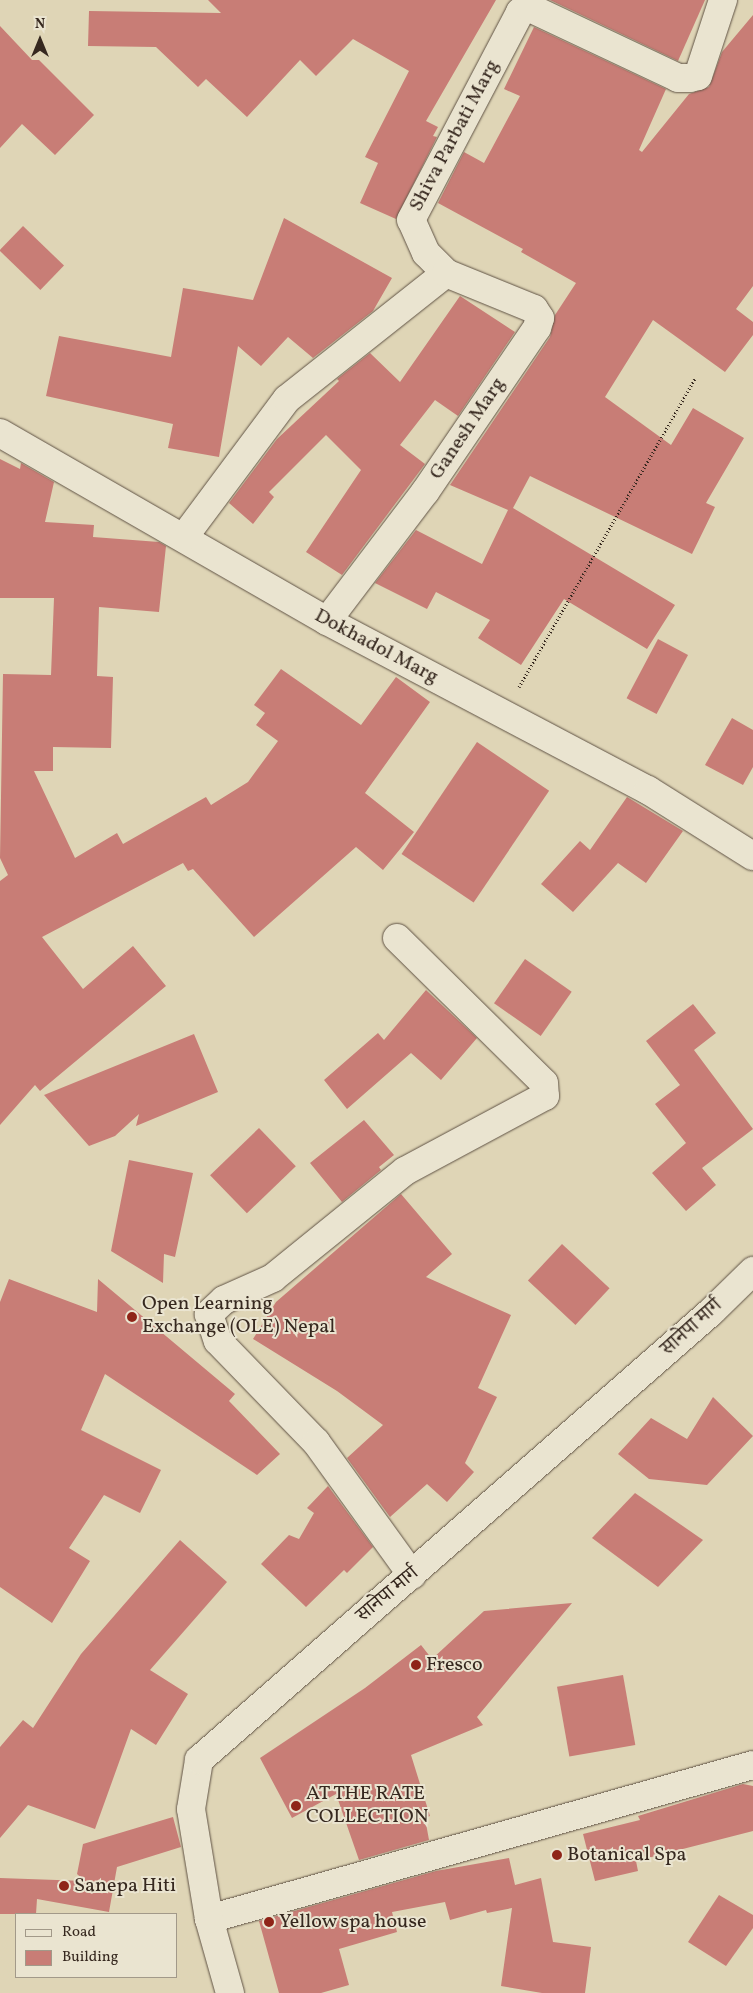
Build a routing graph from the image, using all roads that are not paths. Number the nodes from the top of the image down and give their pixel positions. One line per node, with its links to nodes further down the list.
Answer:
1 (723, 0): 2 (street, Shiva Parbati Marg)
2 (446, 273): 4 (street); 5 (street, Ganesh Marg)
3 (0, 433): 4 (street, Dokhadol Marg)
4 (184, 537): 5 (street, Dokhadol Marg)
5 (327, 621): 6 (street, Dokhadol Marg)
6 (753, 856)
7 (397, 938): 9 (street)
8 (753, 1271): 9 (street, सानेपा मार्ग)
9 (412, 1574): 11 (street, सानेपा मार्ग)
10 (753, 1765): 11 (street)
11 (209, 1919): 12 (street, सानेपा मार्ग)
12 (230, 1993)

